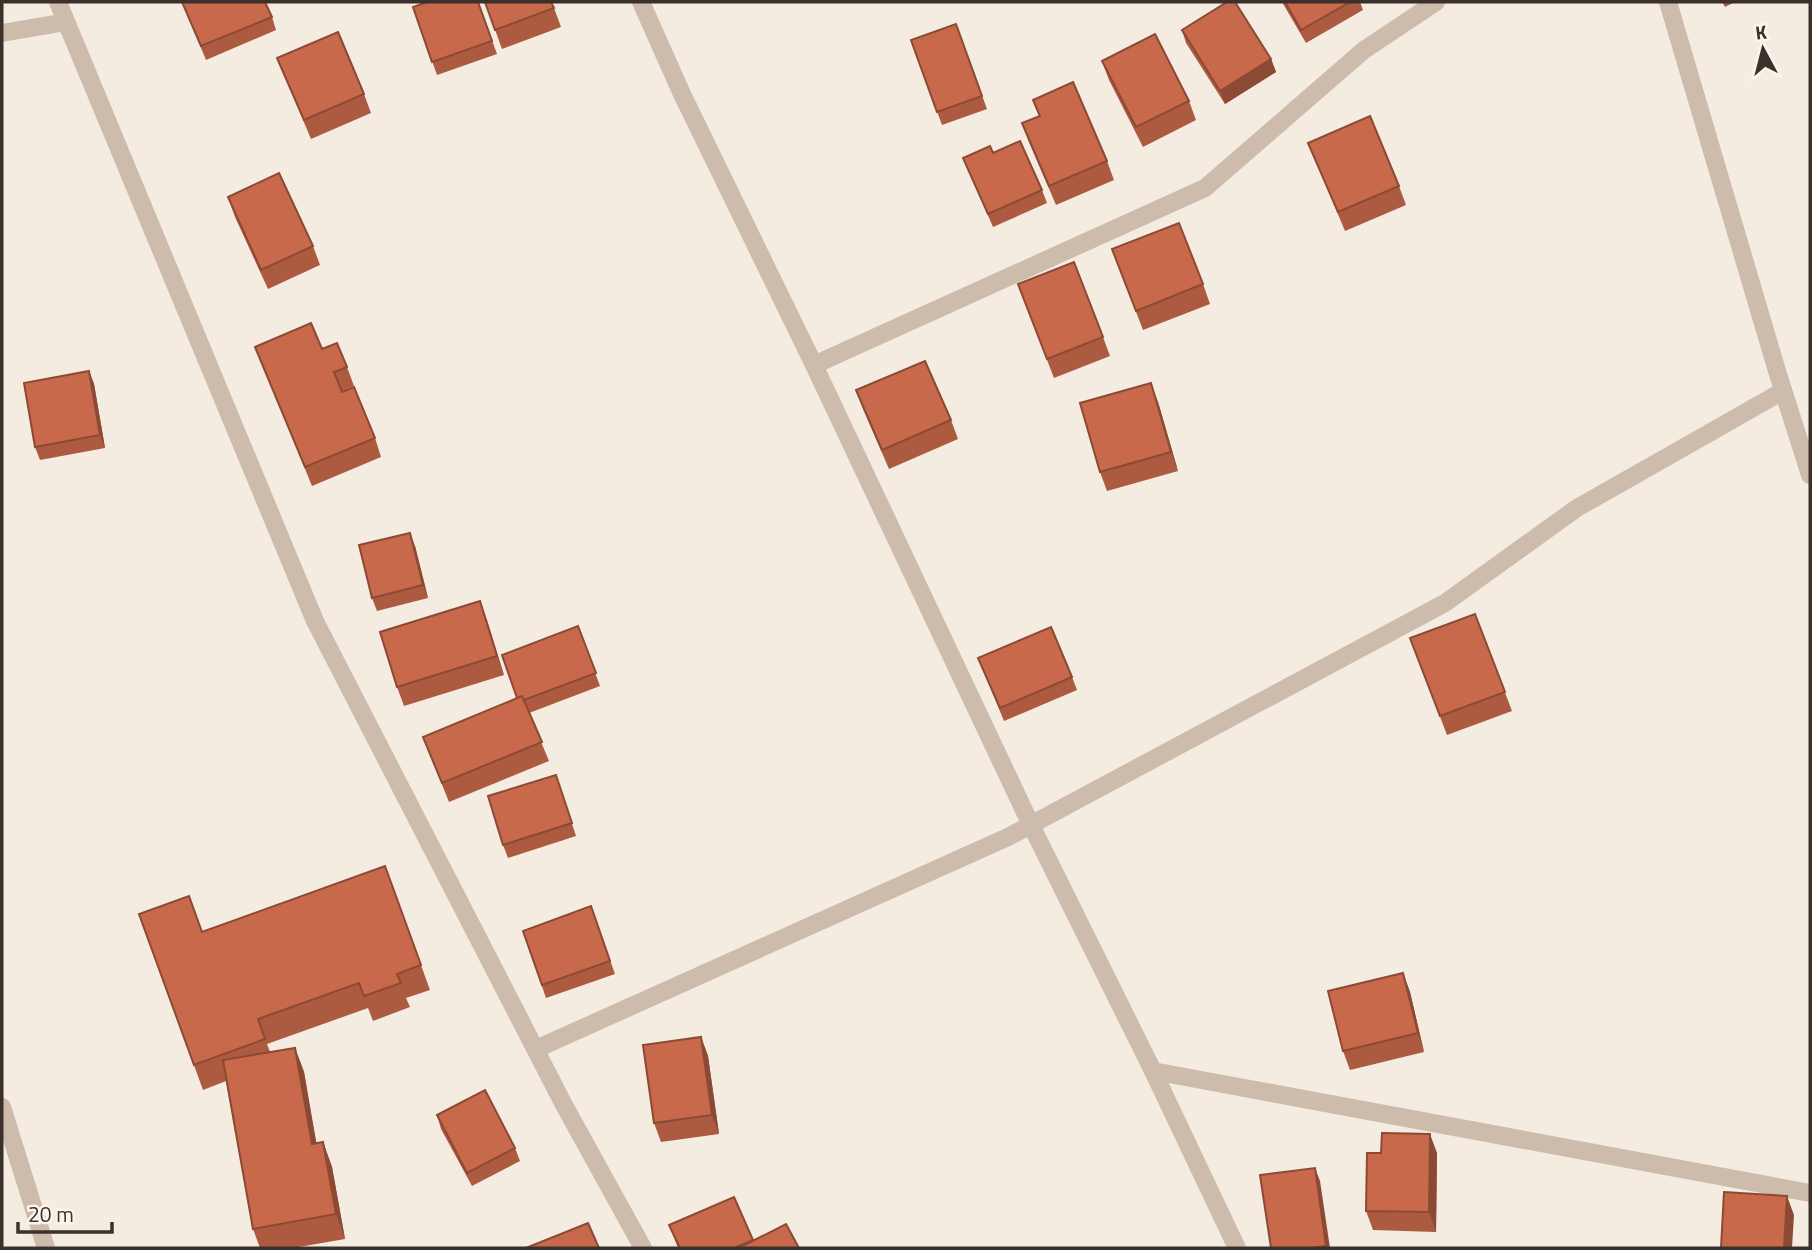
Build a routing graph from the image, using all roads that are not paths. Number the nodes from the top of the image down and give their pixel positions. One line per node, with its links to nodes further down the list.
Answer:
1 (58, 2): 5 (street)
2 (641, 2): 7 (street)
3 (1436, 2): 7 (street)
4 (1668, 2): 8 (street)
5 (66, 22): 6 (street); 11 (street)
6 (2, 33)
7 (814, 365): 10 (street)
8 (1783, 391): 9 (street); 10 (street)
9 (1810, 475)
10 (1031, 825): 11 (street); 12 (street)
11 (536, 1049): 16 (street)
12 (1153, 1070): 14 (street); 17 (street)
13 (2, 1107): 15 (street)
14 (1810, 1193)
15 (47, 1248)
16 (643, 1248)
17 (1237, 1248)

